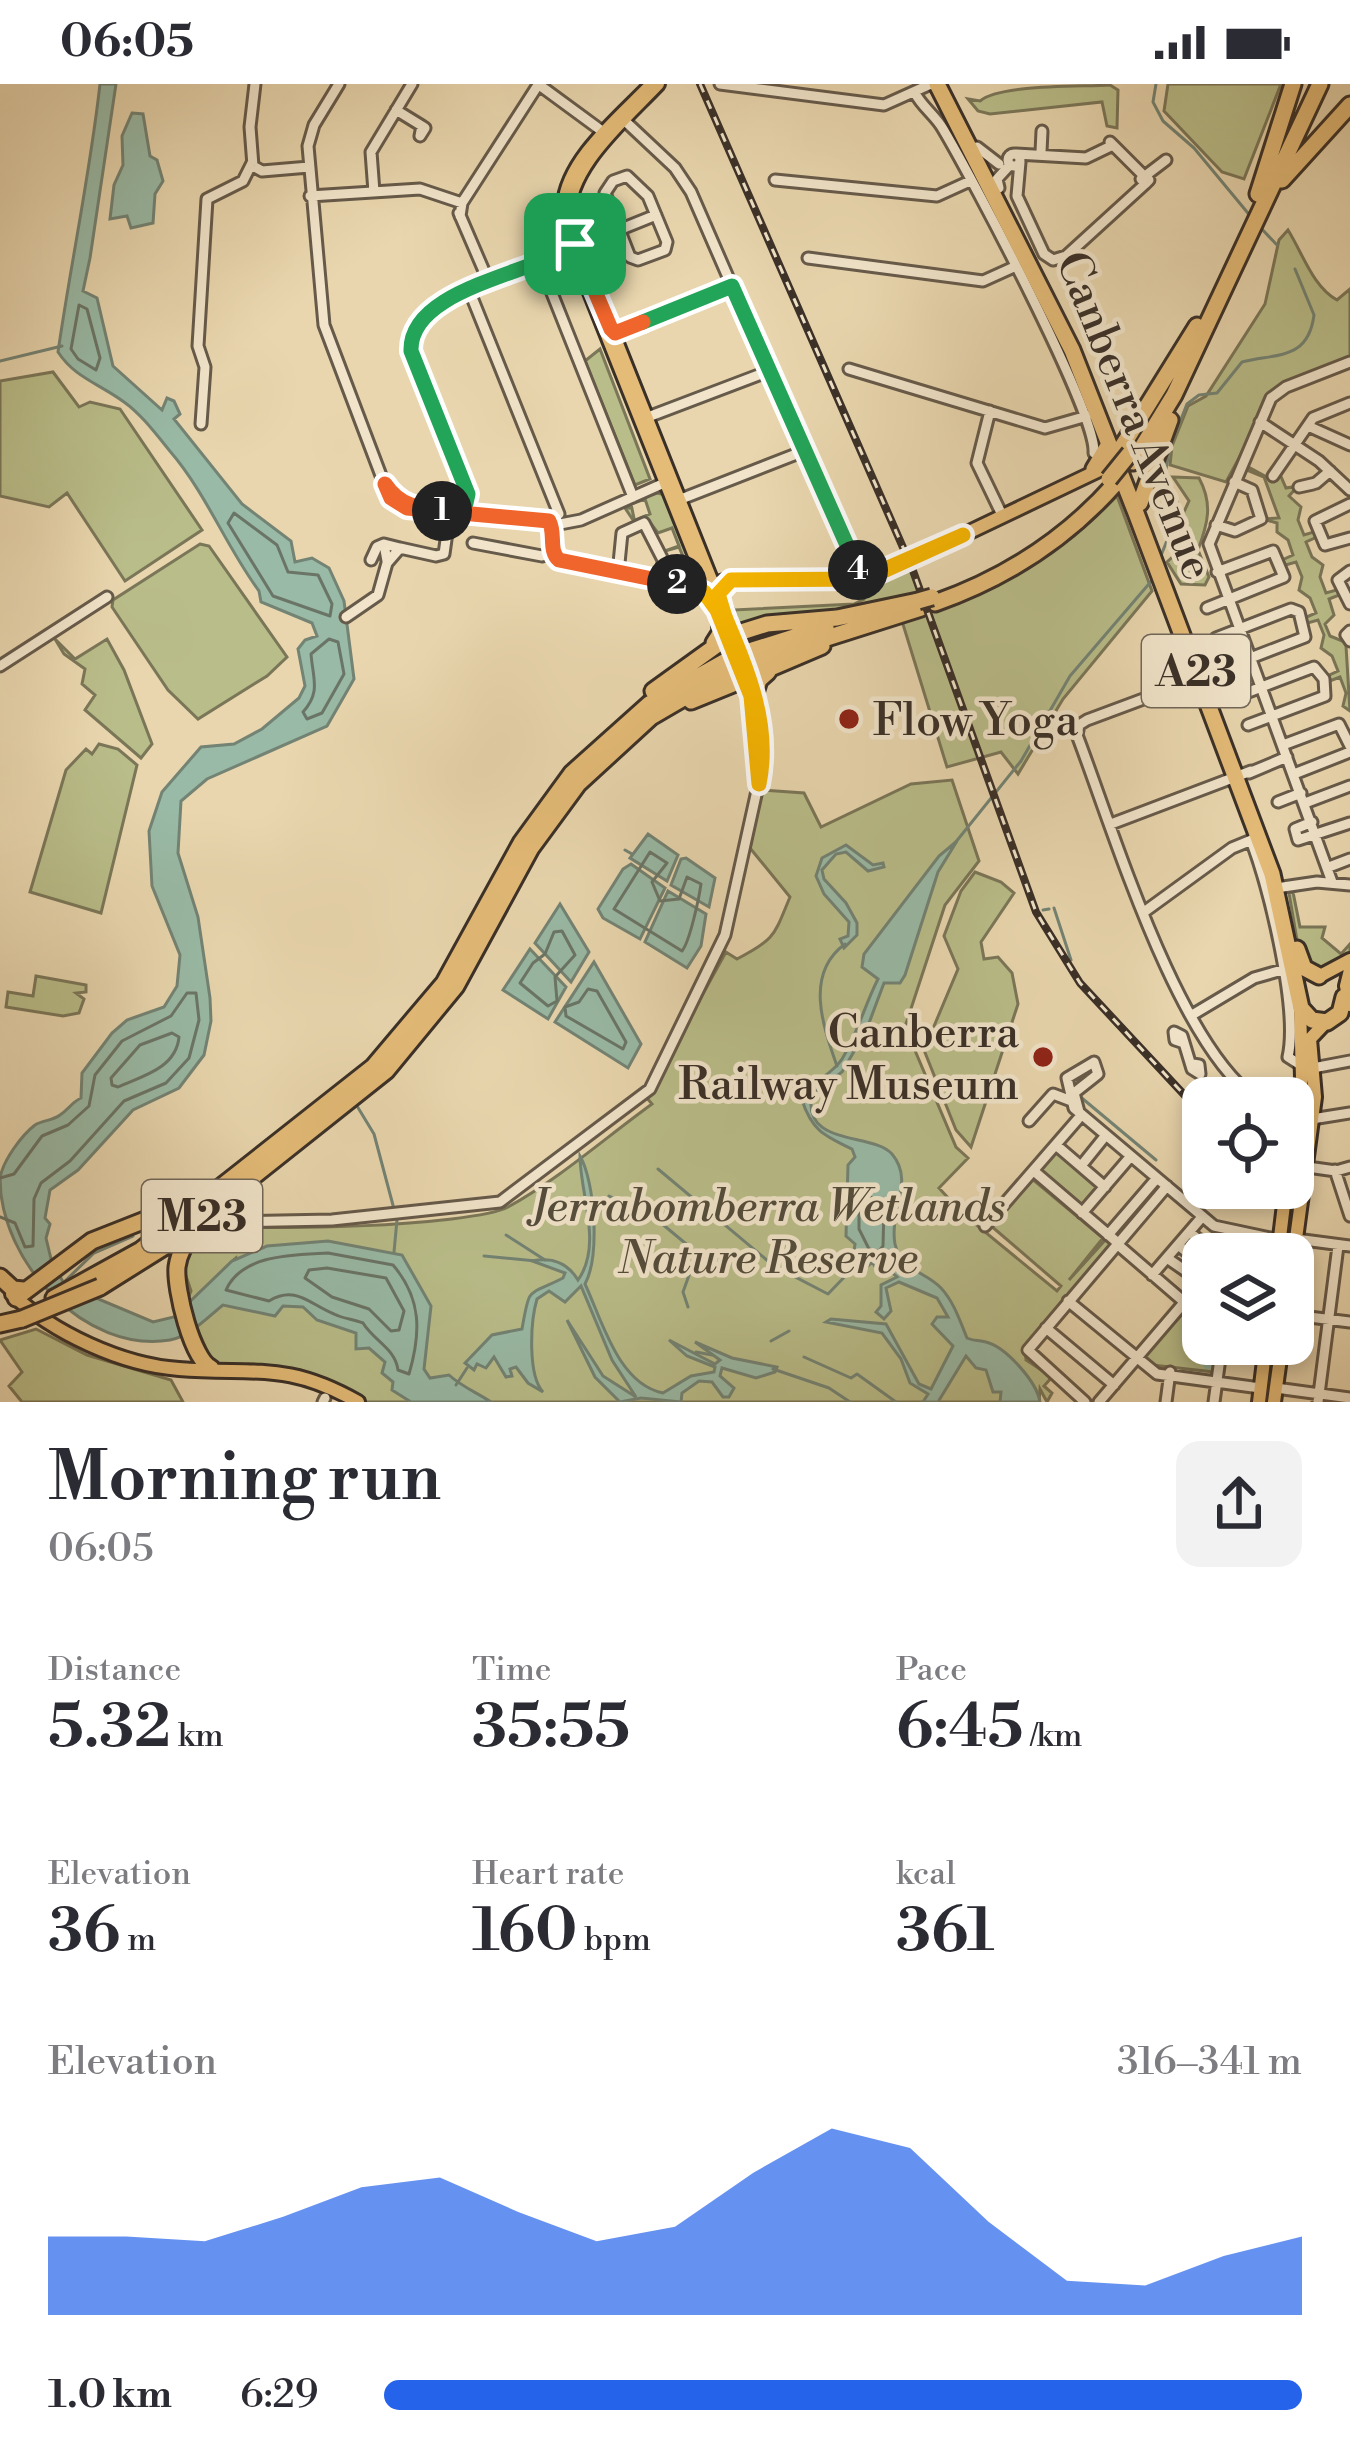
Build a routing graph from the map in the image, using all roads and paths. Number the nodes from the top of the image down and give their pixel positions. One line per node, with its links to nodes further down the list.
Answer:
1 (255, 84): 21 (street)
2 (339, 84): 23 (street)
3 (412, 84): 14 (street)
4 (538, 84): 18 (street); 30 (street)
5 (655, 84): 12 (main road); 15 (main road)
6 (720, 84): 11 (street)
7 (1293, 84): 28 (highway)
8 (1311, 84): 28 (highway)
9 (1320, 84): 33 (highway)
10 (938, 85): 11 (street); 22 (highway, Canberra Avenue); 22 (highway, Canberra Avenue)
11 (915, 93): 22 (street, Canberra Avenue)
12 (638, 99): 15 (main road); 18 (main road)
13 (1350, 106): 33 (highway)
14 (395, 110): 16 (street); 26 (street)
15 (625, 121): 18 (main road); 40 (street)
16 (422, 126)
17 (1042, 131): 19 (street)
18 (610, 134): 35 (main road)
19 (1041, 152): 22 (street); 24 (street)
20 (1166, 160): 24 (street)
21 (252, 163): 23 (street); 53 (street)
22 (1006, 165): 25 (street); 37 (street, Canberra Avenue); 37 (street); 37 (highway, Canberra Avenue)
23 (309, 167): 29 (street)
24 (1143, 178): 37 (street)
25 (775, 180)
26 (374, 192): 27 (street); 29 (street)
27 (439, 192): 30 (street); 32 (street)
28 (1258, 194): 33 (highway)
29 (316, 196): 68 (street)
30 (462, 203): 32 (street)
31 (656, 215): 34 (street); 34 (street); 34 (street)
32 (460, 216): 39 (street)
33 (1253, 221): 44 (highway); 59 (highway, M23)
34 (620, 230): 35 (street)
35 (572, 250): 38 (street); 42 (main road)
36 (808, 258): 37 (street)
37 (1027, 258): 43 (highway, Canberra Avenue); 49 (street, Canberra Avenue)
38 (539, 262): 39 (street); 65 (street)
39 (489, 279): 41 (street)
40 (732, 286): 42 (street); 47 (street)
41 (471, 289): 67 (street); 70 (street)
42 (611, 334): 51 (main road)
43 (1070, 342): 49 (highway, Canberra Avenue); 59 (highway, Canberra Avenue)
44 (1196, 350): 59 (highway, M23); 59 (highway)
45 (1350, 362): 52 (street)
46 (849, 369): 50 (street)
47 (770, 371): 51 (street); 57 (street)
48 (1350, 403): 54 (street)
49 (1093, 410): 50 (street); 59 (highway, Canberra Avenue); 59 (street, Canberra Avenue)
50 (990, 411): 69 (street)
51 (647, 420): 64 (main road)
52 (1260, 422): 55 (street); 61 (street)
53 (201, 424)
54 (1308, 425): 55 (street); 56 (street)
55 (1295, 443): 58 (street); 60 (street)
56 (1350, 445)
57 (804, 451): 64 (street); 82 (street)
58 (1330, 471): 62 (street); 63 (street)
59 (1122, 473): 69 (main road); 85 (highway, Canberra Avenue / A23); 89 (highway, M23)
60 (1273, 476)
61 (1234, 482): 71 (street); 71 (street)
62 (1313, 484)
63 (1349, 486)
64 (671, 493): 65 (street); 86 (main road)
65 (634, 497): 70 (street)
66 (1350, 504): 72 (street)
67 (473, 508): 68 (street); 70 (street)
68 (450, 511): 75 (street)
69 (999, 513): 82 (main road, bridge)
70 (555, 519): 76 (street)
71 (1216, 524): 80 (street)
72 (1350, 538)
73 (473, 543): 76 (street)
74 (384, 544): 75 (street); 77 (street); 78 (street)
75 (400, 548): 78 (street)
76 (553, 553): 81 (street)
77 (371, 555)
78 (387, 563): 92 (street)
79 (1350, 571): 90 (street)
80 (1217, 572): 88 (street); 88 (street)
81 (618, 573): 83 (street); 84 (street)
82 (856, 573): 86 (main road)
83 (663, 575): 84 (street); 86 (street)
84 (643, 576): 86 (street)
85 (1161, 576): 102 (highway, Canberra Avenue / A23); 114 (highway, Canberra Avenue / A23)
86 (713, 589): 96 (highway); 99 (highway)
87 (107, 597): 101 (street)
88 (1227, 601): 91 (street); 94 (street)
89 (927, 602): 93 (highway, M23); 96 (highway); 104 (highway, M23)
90 (1350, 604)
91 (1207, 608)
92 (346, 617)
93 (880, 622): 104 (highway, M23); 104 (highway)
94 (1238, 630): 97 (street); 100 (street); 100 (street)
95 (1350, 631): 98 (street)
96 (735, 634): 99 (highway); 104 (main road)
97 (1216, 638)
98 (1350, 641)
99 (711, 645): 111 (highway)
100 (1249, 658): 103 (street); 106 (street)
101 (0, 666)
102 (1194, 667): 105 (street); 107 (highway, Canberra Avenue / A23)
103 (1227, 667)
104 (743, 675): 111 (highway, M23); 168 (street)
105 (1181, 685): 107 (street); 121 (street)
106 (1261, 687): 108 (street); 109 (street); 109 (street)
107 (1204, 692): 114 (highway, Canberra Avenue / A23)
108 (1238, 696)
109 (1272, 716): 110 (street); 113 (street)
110 (1248, 725)
111 (618, 736): 154 (highway, M23)
112 (1350, 749): 113 (street); 115 (street)
113 (1285, 751): 114 (street); 115 (street)
114 (1237, 775): 121 (street); 123 (highway, Canberra Avenue / A23); 123 (highway, Canberra Avenue / A23)
115 (1294, 775): 117 (street)
116 (1350, 786): 117 (street)
117 (1303, 798): 118 (street); 119 (street)
118 (1278, 802)
119 (1312, 822): 122 (street); 122 (street)
120 (1350, 823): 122 (street)
121 (1111, 824): 129 (street)
122 (1317, 835): 125 (street)
123 (1258, 837): 128 (highway, Canberra Avenue / A23); 129 (street); 132 (street, Canberra Avenue)
124 (1350, 859): 125 (street)
125 (1329, 867): 126 (street)
126 (1332, 882): 127 (street); 128 (street)
127 (1350, 885)
128 (1280, 893): 130 (highway, Canberra Avenue / A23); 133 (highway, Canberra Avenue / A23)
129 (1144, 912): 136 (street)
130 (1285, 938): 135 (highway, Canberra Avenue / A23); 139 (main road)
131 (1350, 966): 133 (main road); 134 (main road)
132 (1282, 970): 136 (street); 142 (street, Canberra Avenue)
133 (1320, 976): 134 (highway, Canberra Avenue / A23); 135 (highway)
134 (1347, 1002): 137 (highway)
135 (1300, 1005): 137 (highway); 139 (main road)
136 (1192, 1015): 140 (street)
137 (1328, 1022): 138 (highway); 142 (main road)
138 (1350, 1023)
139 (1302, 1037): 142 (main road)
140 (1208, 1041): 143 (street); 144 (street)
141 (1350, 1061): 142 (street)
142 (1308, 1063): 145 (main road); 150 (main road)
143 (1193, 1064)
144 (1231, 1077)
145 (1304, 1077)
146 (1074, 1084): 147 (street)
147 (1075, 1109): 151 (street); 153 (street); 155 (street)
148 (1350, 1114): 150 (street)
149 (1314, 1118): 150 (main road)
150 (1317, 1118): 152 (main road)
151 (1030, 1121)
152 (1314, 1126)
153 (1106, 1135): 156 (street); 157 (street)
154 (298, 1137): 185 (highway); 185 (highway, M23, bridge); 194 (highway)
155 (1056, 1145): 157 (street); 161 (street)
156 (1131, 1156): 162 (street); 164 (street)
157 (1081, 1166): 164 (street)
158 (1350, 1167): 160 (street)
159 (1314, 1168): 160 (street)
160 (1335, 1170): 166 (street)
161 (1035, 1172): 165 (street); 169 (street)
162 (1157, 1178): 163 (street); 173 (street)
163 (1167, 1186): 167 (street); 174 (street)
164 (1105, 1187): 165 (street)
165 (1082, 1213): 173 (street)
166 (1350, 1216)
167 (1202, 1217): 170 (street); 171 (street)
168 (233, 1222)
169 (985, 1226)
170 (1190, 1232): 176 (street)
171 (1237, 1232): 172 (street)
172 (1243, 1233)
173 (1108, 1234): 174 (street)
174 (1119, 1243): 181 (street); 184 (street)
175 (1314, 1243): 177 (street)
176 (1178, 1245): 178 (street); 179 (street)
177 (1344, 1246): 188 (street)
178 (1182, 1248)
179 (1167, 1258): 180 (street); 181 (street)
180 (1182, 1271)
181 (1154, 1273): 183 (street)
182 (0, 1278): 185 (highway)
183 (1182, 1297)
184 (1070, 1300): 190 (street); 191 (street)
185 (14, 1304): 194 (main road)
186 (1182, 1305): 191 (street)
187 (1314, 1318): 188 (street)
188 (1329, 1320): 189 (street); 201 (street)
189 (1350, 1322)
190 (1046, 1328): 197 (street); 203 (street)
191 (1139, 1359): 195 (street); 197 (street)
192 (1219, 1365): 196 (street)
193 (1280, 1365): 198 (main road)
194 (196, 1368): 199 (main road); 202 (main road)
195 (1172, 1374): 196 (street); 205 (street)
196 (1217, 1380): 198 (street); 206 (street)
197 (1114, 1385): 204 (street)
198 (1262, 1391): 201 (street)
199 (323, 1396): 202 (main road)
200 (1350, 1397): 201 (street)
201 (1318, 1398)
202 (350, 1400)
203 (1084, 1402)
204 (1100, 1402)
205 (1169, 1402)
206 (1214, 1402)

